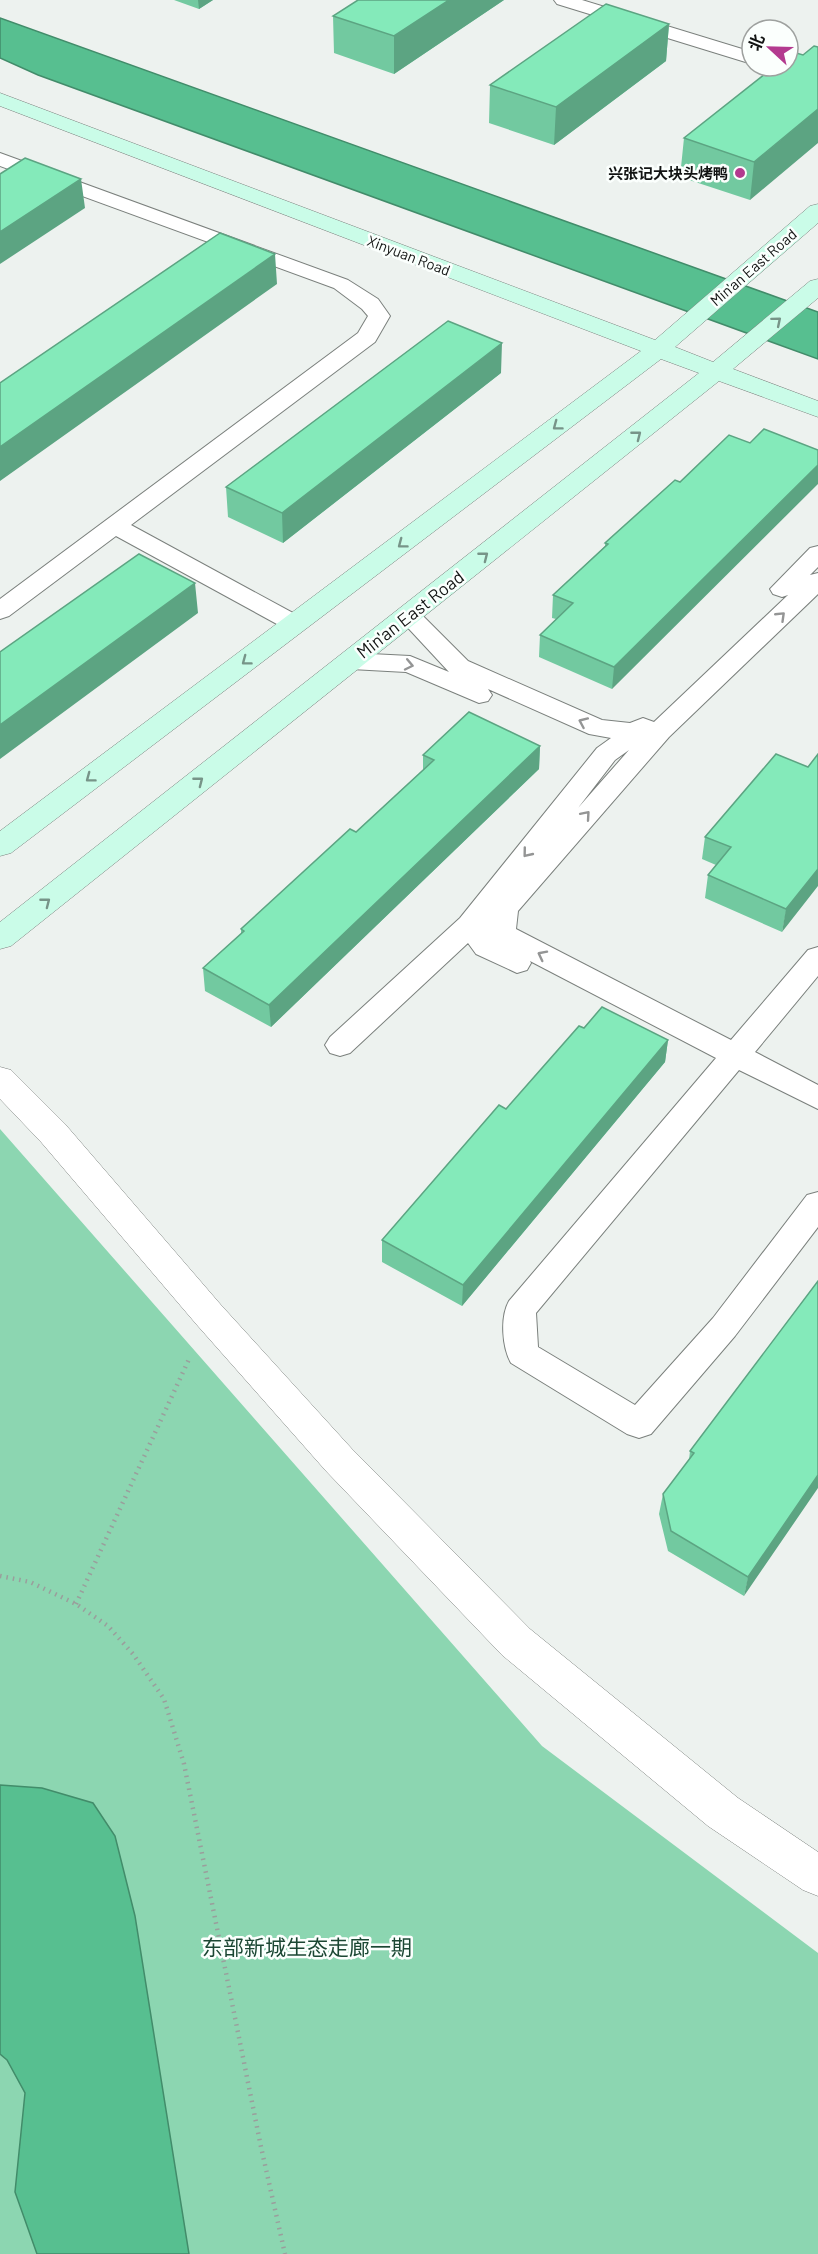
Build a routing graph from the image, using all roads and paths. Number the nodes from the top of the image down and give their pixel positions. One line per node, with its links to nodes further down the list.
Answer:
1 (563, 0): 2 (lane)
2 (740, 54)
3 (0, 99): 7 (main road, Xinyuan Road)
4 (0, 159): 10 (lane)
5 (818, 210): 7 (main road, Min'an East Road)
6 (812, 292): 8 (main road, Min'an East Road, one-way to 6)
7 (659, 349): 8 (main road, Xinyuan Road); 15 (main road, Min'an East Road, one-way to 15)
8 (717, 371): 9 (main road, Xinyuan Road); 14 (main road, Min'an East Road, one-way to 8)
9 (818, 410)
10 (115, 526): 13 (lane); 15 (lane)
11 (818, 553): 17 (lane)
12 (818, 580): 20 (lane, one-way to 12)
13 (0, 611)
14 (409, 615): 16 (main road, Min'an East Road); 17 (lane, one-way to 14)
15 (295, 624): 19 (main road, Min'an East Road, one-way to 19)
16 (351, 661): 18 (lane, one-way to 18); 22 (main road, Min'an East Road, one-way to 16)
17 (636, 732): 18 (lane)
18 (606, 754): 21 (lane, one-way to 21)
19 (0, 846)
20 (504, 909): 21 (lane); 25 (lane, one-way to 20)
21 (470, 925): 24 (lane); 25 (lane)
22 (0, 938)
23 (818, 957): 25 (lane)
24 (340, 1045)
25 (730, 1061): 27 (lane); 28 (lane); 29 (lane)
26 (0, 1079): 30 (street)
27 (818, 1098)
28 (818, 1115)
29 (818, 1204)
30 (209, 1315): 32 (path); 33 (street)
31 (0, 1576): 32 (path)
32 (76, 1604): 34 (path)
33 (818, 1876)
34 (285, 2254)

